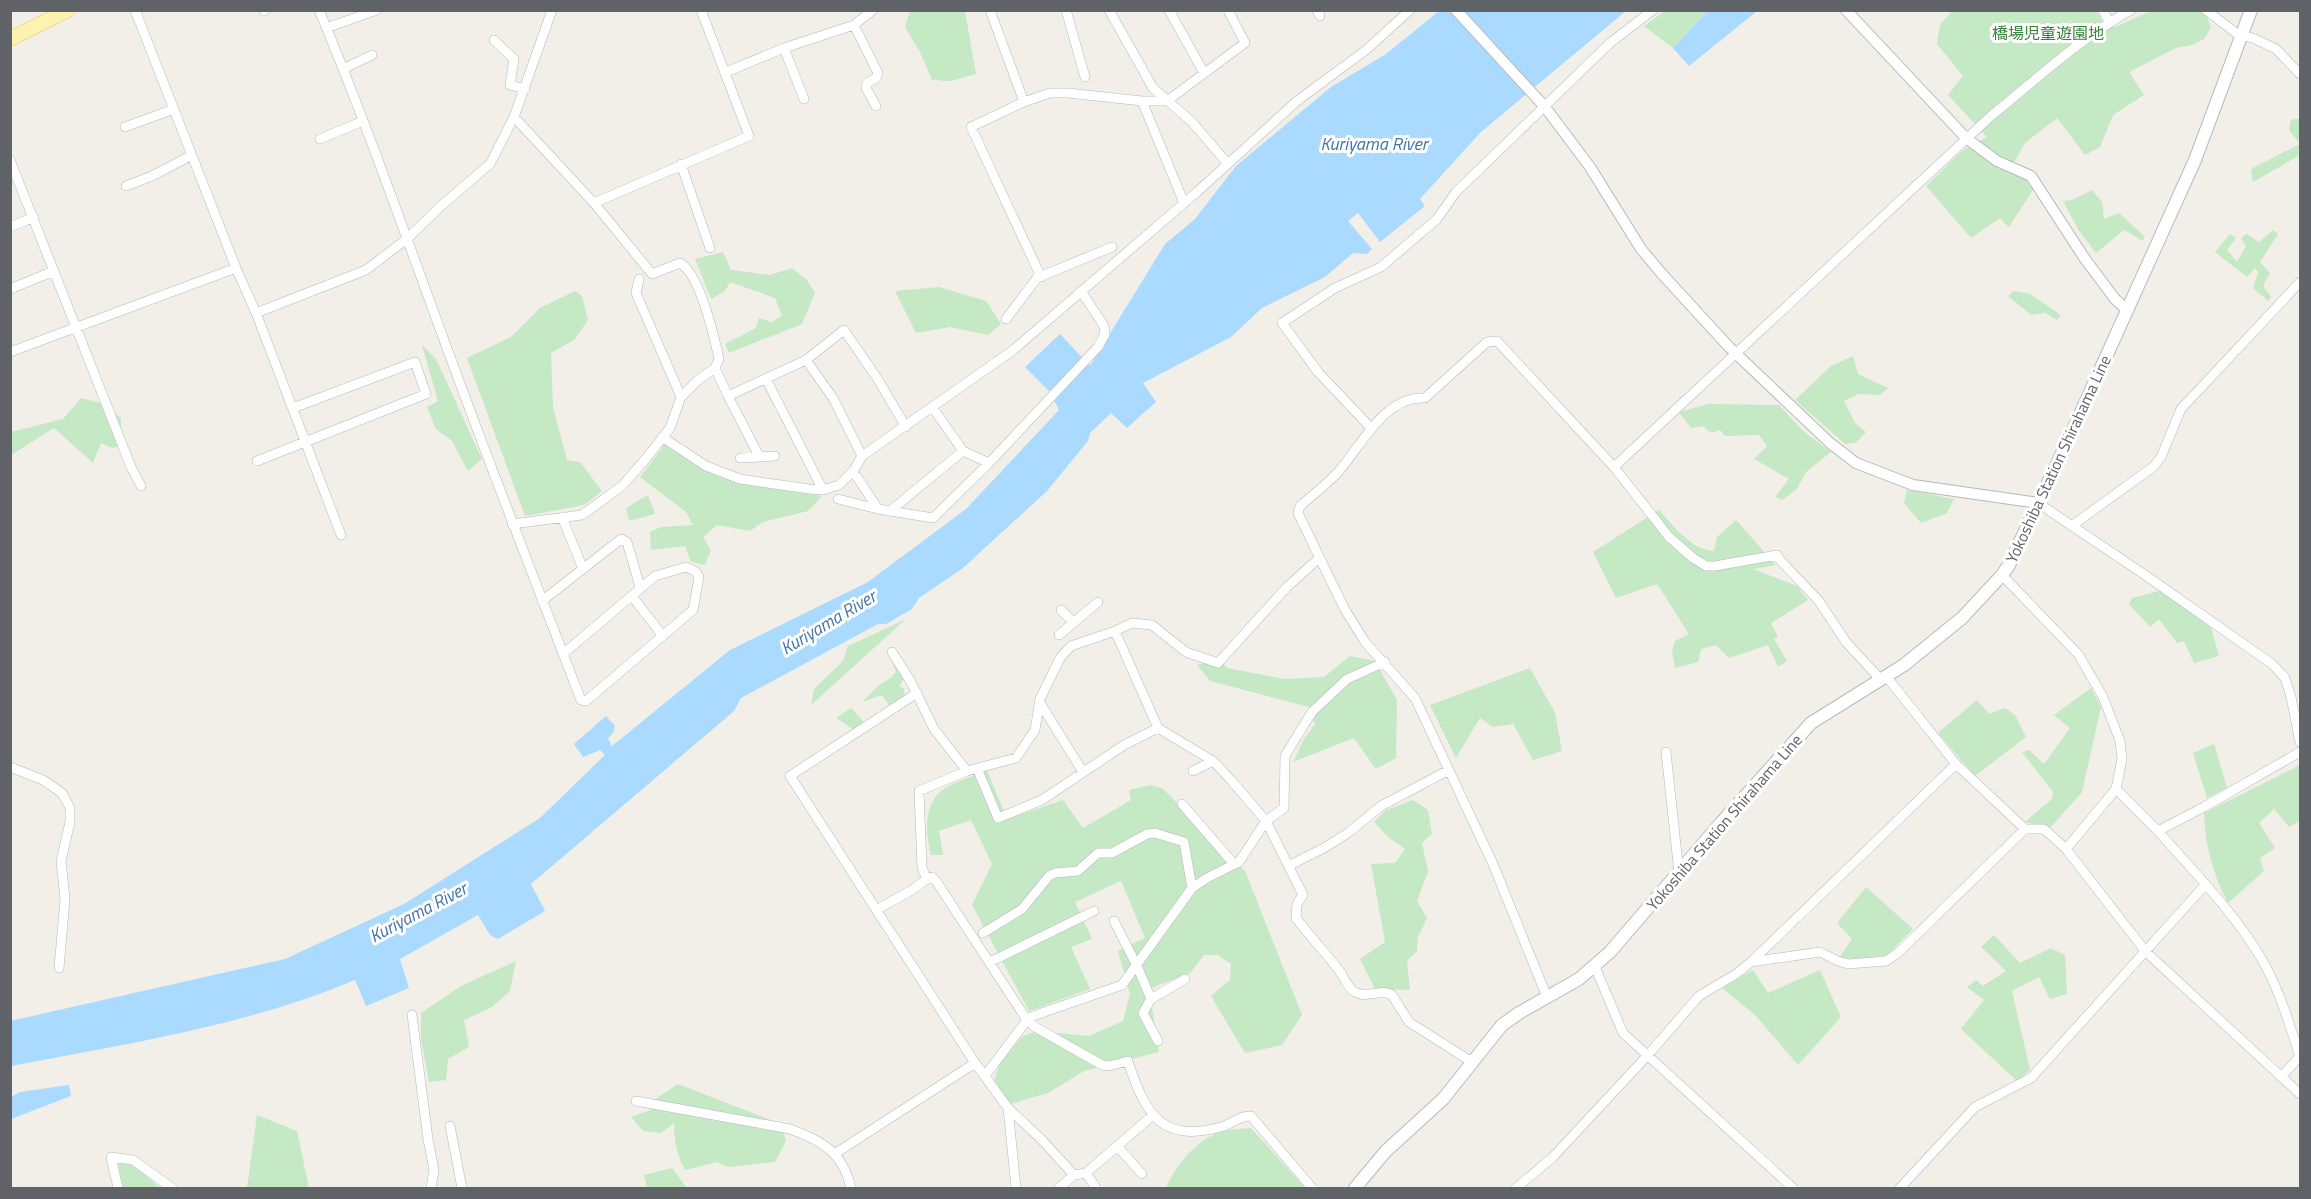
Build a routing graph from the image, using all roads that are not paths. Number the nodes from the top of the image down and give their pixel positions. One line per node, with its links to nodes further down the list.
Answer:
1 (135, 10): 41 (street)
2 (319, 10): 23 (street)
3 (377, 10): 23 (street)
4 (552, 10): 34 (street)
5 (701, 10): 30 (street)
6 (990, 10): 38 (street)
7 (1066, 10): 33 (street)
8 (1110, 10): 37 (street)
9 (1169, 10): 31 (street)
10 (1228, 10): 31 (street)
11 (1410, 10): 50 (street)
12 (1456, 10): 40 (street)
13 (1653, 10): 40 (street)
14 (1846, 10): 45 (street)
15 (2103, 10): 21 (street)
16 (2131, 10): 21 (street)
17 (2206, 10): 24 (street)
18 (2251, 10): 24 (main road, Yokoshiba Station Shirahama Line)
19 (63, 12): 25 (main road)
20 (870, 12): 22 (street)
21 (2109, 22): 45 (street)
22 (854, 25): 27 (street); 39 (street)
23 (326, 28): 29 (street)
24 (2242, 35): 32 (street); 66 (main road, Yokoshiba Station Shirahama Line)
25 (10, 39)
26 (494, 40): 34 (street)
27 (784, 48): 30 (street); 35 (street)
28 (372, 55): 29 (street)
29 (343, 69): 43 (street)
30 (726, 72): 49 (street)
31 (1204, 73): 37 (street)
32 (2301, 74)
33 (1085, 77)
34 (525, 89): 42 (street)
35 (804, 99)
36 (1142, 101): 37 (street); 38 (street); 53 (street)
37 (1167, 101): 50 (street)
38 (1024, 102): 61 (street)
39 (876, 106)
40 (1545, 107): 71 (street); 80 (street)
41 (174, 109): 44 (street); 47 (street)
42 (514, 117): 52 (street); 56 (street)
43 (363, 121): 46 (street); 56 (street)
44 (125, 127)
45 (1966, 138): 66 (street); 71 (street)
46 (320, 139)
47 (192, 155): 51 (street); 59 (street)
48 (10, 160): 54 (street)
49 (681, 164): 52 (street); 58 (street)
50 (1228, 164): 53 (street)
51 (126, 186)
52 (594, 203): 73 (street)
53 (1184, 203): 65 (street)
54 (33, 217): 55 (street); 60 (street)
55 (10, 227)
56 (408, 238): 67 (street); 99 (street)
57 (1112, 247): 61 (street)
58 (710, 248)
59 (236, 268): 67 (street); 69 (street)
60 (54, 271): 64 (street); 69 (street)
61 (1041, 277): 68 (street)
62 (639, 279): 76 (street)
63 (2301, 282): 100 (street)
64 (10, 289)
65 (1082, 291): 78 (street); 89 (street)
66 (2127, 310): 95 (main road, Yokoshiba Station Shirahama Line)
67 (256, 313): 77 (street)
68 (1006, 319)
69 (76, 326): 70 (street); 92 (street)
70 (10, 352)
71 (1737, 354): 90 (street); 95 (street)
72 (807, 360): 74 (street); 79 (street); 86 (street)
73 (715, 368): 75 (street); 76 (street)
74 (766, 379): 75 (street); 93 (street)
75 (728, 396): 84 (street)
76 (681, 397): 81 (street)
77 (293, 408): 82 (street); 82 (street)
78 (933, 408): 79 (street); 83 (street)
79 (906, 427): 86 (street)
80 (1371, 428): 90 (street); 102 (street)
81 (663, 437): 93 (street); 98 (street)
82 (306, 441): 88 (street); 101 (street)
83 (963, 451): 89 (street); 97 (street)
84 (759, 456): 85 (street); 87 (street)
85 (775, 456)
86 (862, 456): 93 (street)
87 (740, 458)
88 (257, 461)
89 (989, 463): 97 (street)
90 (1614, 467): 117 (street)
91 (856, 477): 96 (street)
92 (141, 486)
93 (823, 490)
94 (838, 499): 96 (street)
95 (2038, 503): 100 (street); 104 (main road, Yokoshiba Station Shirahama Line)
96 (878, 509): 97 (street)
97 (890, 511)
98 (562, 517): 99 (street); 103 (street)
99 (512, 524): 107 (street)
100 (2073, 525): 121 (street)
101 (341, 535)
102 (1319, 558): 111 (street); 116 (street)
103 (583, 569): 105 (street); 107 (street)
104 (2002, 575): 117 (main road, Yokoshiba Station Shirahama Line); 132 (street)
105 (640, 587): 106 (street); 112 (street)
106 (632, 596): 112 (street); 115 (street)
107 (542, 601): 115 (street)
108 (1098, 602): 110 (street)
109 (1061, 610): 110 (street)
110 (1074, 623): 113 (street)
111 (1115, 631): 119 (street); 120 (street)
112 (662, 635): 115 (street)
113 (1059, 635)
114 (892, 652): 118 (street)
115 (563, 654)
116 (1385, 662): 128 (street); 134 (street)
117 (1884, 678): 125 (street); 140 (main road, Yokoshiba Station Shirahama Line)
118 (917, 693): 129 (street); 144 (street)
119 (1040, 703): 127 (street); 131 (street)
120 (1158, 728): 124 (street); 131 (street)
121 (2301, 742)
122 (1666, 752): 140 (street)
123 (2301, 752): 136 (street)
124 (1213, 761): 130 (street); 134 (street)
125 (1956, 764): 135 (street); 150 (street)
126 (10, 767): 153 (street)
127 (976, 768): 129 (street); 131 (street)
128 (1449, 770): 139 (street); 155 (street)
129 (967, 771): 141 (street)
130 (1193, 771)
131 (1083, 772)
132 (2116, 789): 136 (street); 137 (street)
133 (1182, 804): 138 (street)
134 (1266, 821): 138 (street); 139 (street)
135 (2025, 829): 137 (street); 150 (street)
136 (2158, 831): 142 (street)
137 (2066, 849): 148 (street)
138 (1234, 864): 143 (street)
139 (1290, 865): 162 (street)
140 (1679, 873): 152 (main road, Yokoshiba Station Shirahama Line)
141 (927, 879): 144 (street); 149 (street)
142 (2206, 884): 148 (street); 161 (street)
143 (1192, 888): 147 (street); 151 (street)
144 (876, 910): 163 (street)
145 (1094, 910): 149 (street)
146 (1114, 921): 151 (street)
147 (983, 933)
148 (2146, 952): 165 (street); 188 (street)
149 (990, 962): 158 (street)
150 (1751, 962): 160 (street)
151 (1137, 966): 156 (street); 158 (street)
152 (1595, 967): 155 (main road, Yokoshiba Station Shirahama Line); 160 (street)
153 (59, 968)
154 (1185, 979): 156 (street)
155 (1547, 997): 162 (main road, Yokoshiba Station Shirahama Line)
156 (1151, 999): 159 (street)
157 (412, 1015): 178 (street)
158 (1027, 1020): 164 (street); 169 (street)
159 (1158, 1041)
160 (1647, 1056): 186 (street); 187 (street)
161 (2300, 1056): 165 (street)
162 (1472, 1062): 185 (main road, Yokoshiba Station Shirahama Line)
163 (975, 1063): 164 (street); 172 (street)
164 (985, 1076): 168 (street)
165 (2281, 1077): 166 (street)
166 (2301, 1094)
167 (636, 1101): 172 (street)
168 (1008, 1108): 175 (street); 181 (street)
169 (1153, 1115): 171 (street); 184 (street)
170 (450, 1126): 179 (street)
171 (1118, 1146): 173 (street); 174 (street)
172 (836, 1153): 180 (street)
173 (1086, 1173): 175 (street); 183 (street)
174 (1142, 1174)
175 (1074, 1176): 182 (street)
176 (118, 1188): 177 (street)
177 (172, 1188)
178 (431, 1188)
179 (462, 1188)
180 (851, 1188)
181 (1016, 1188)
182 (1059, 1188)
183 (1096, 1188)
184 (1312, 1188)
185 (1355, 1188)
186 (1516, 1188)
187 (1793, 1188)
188 (1900, 1188)

